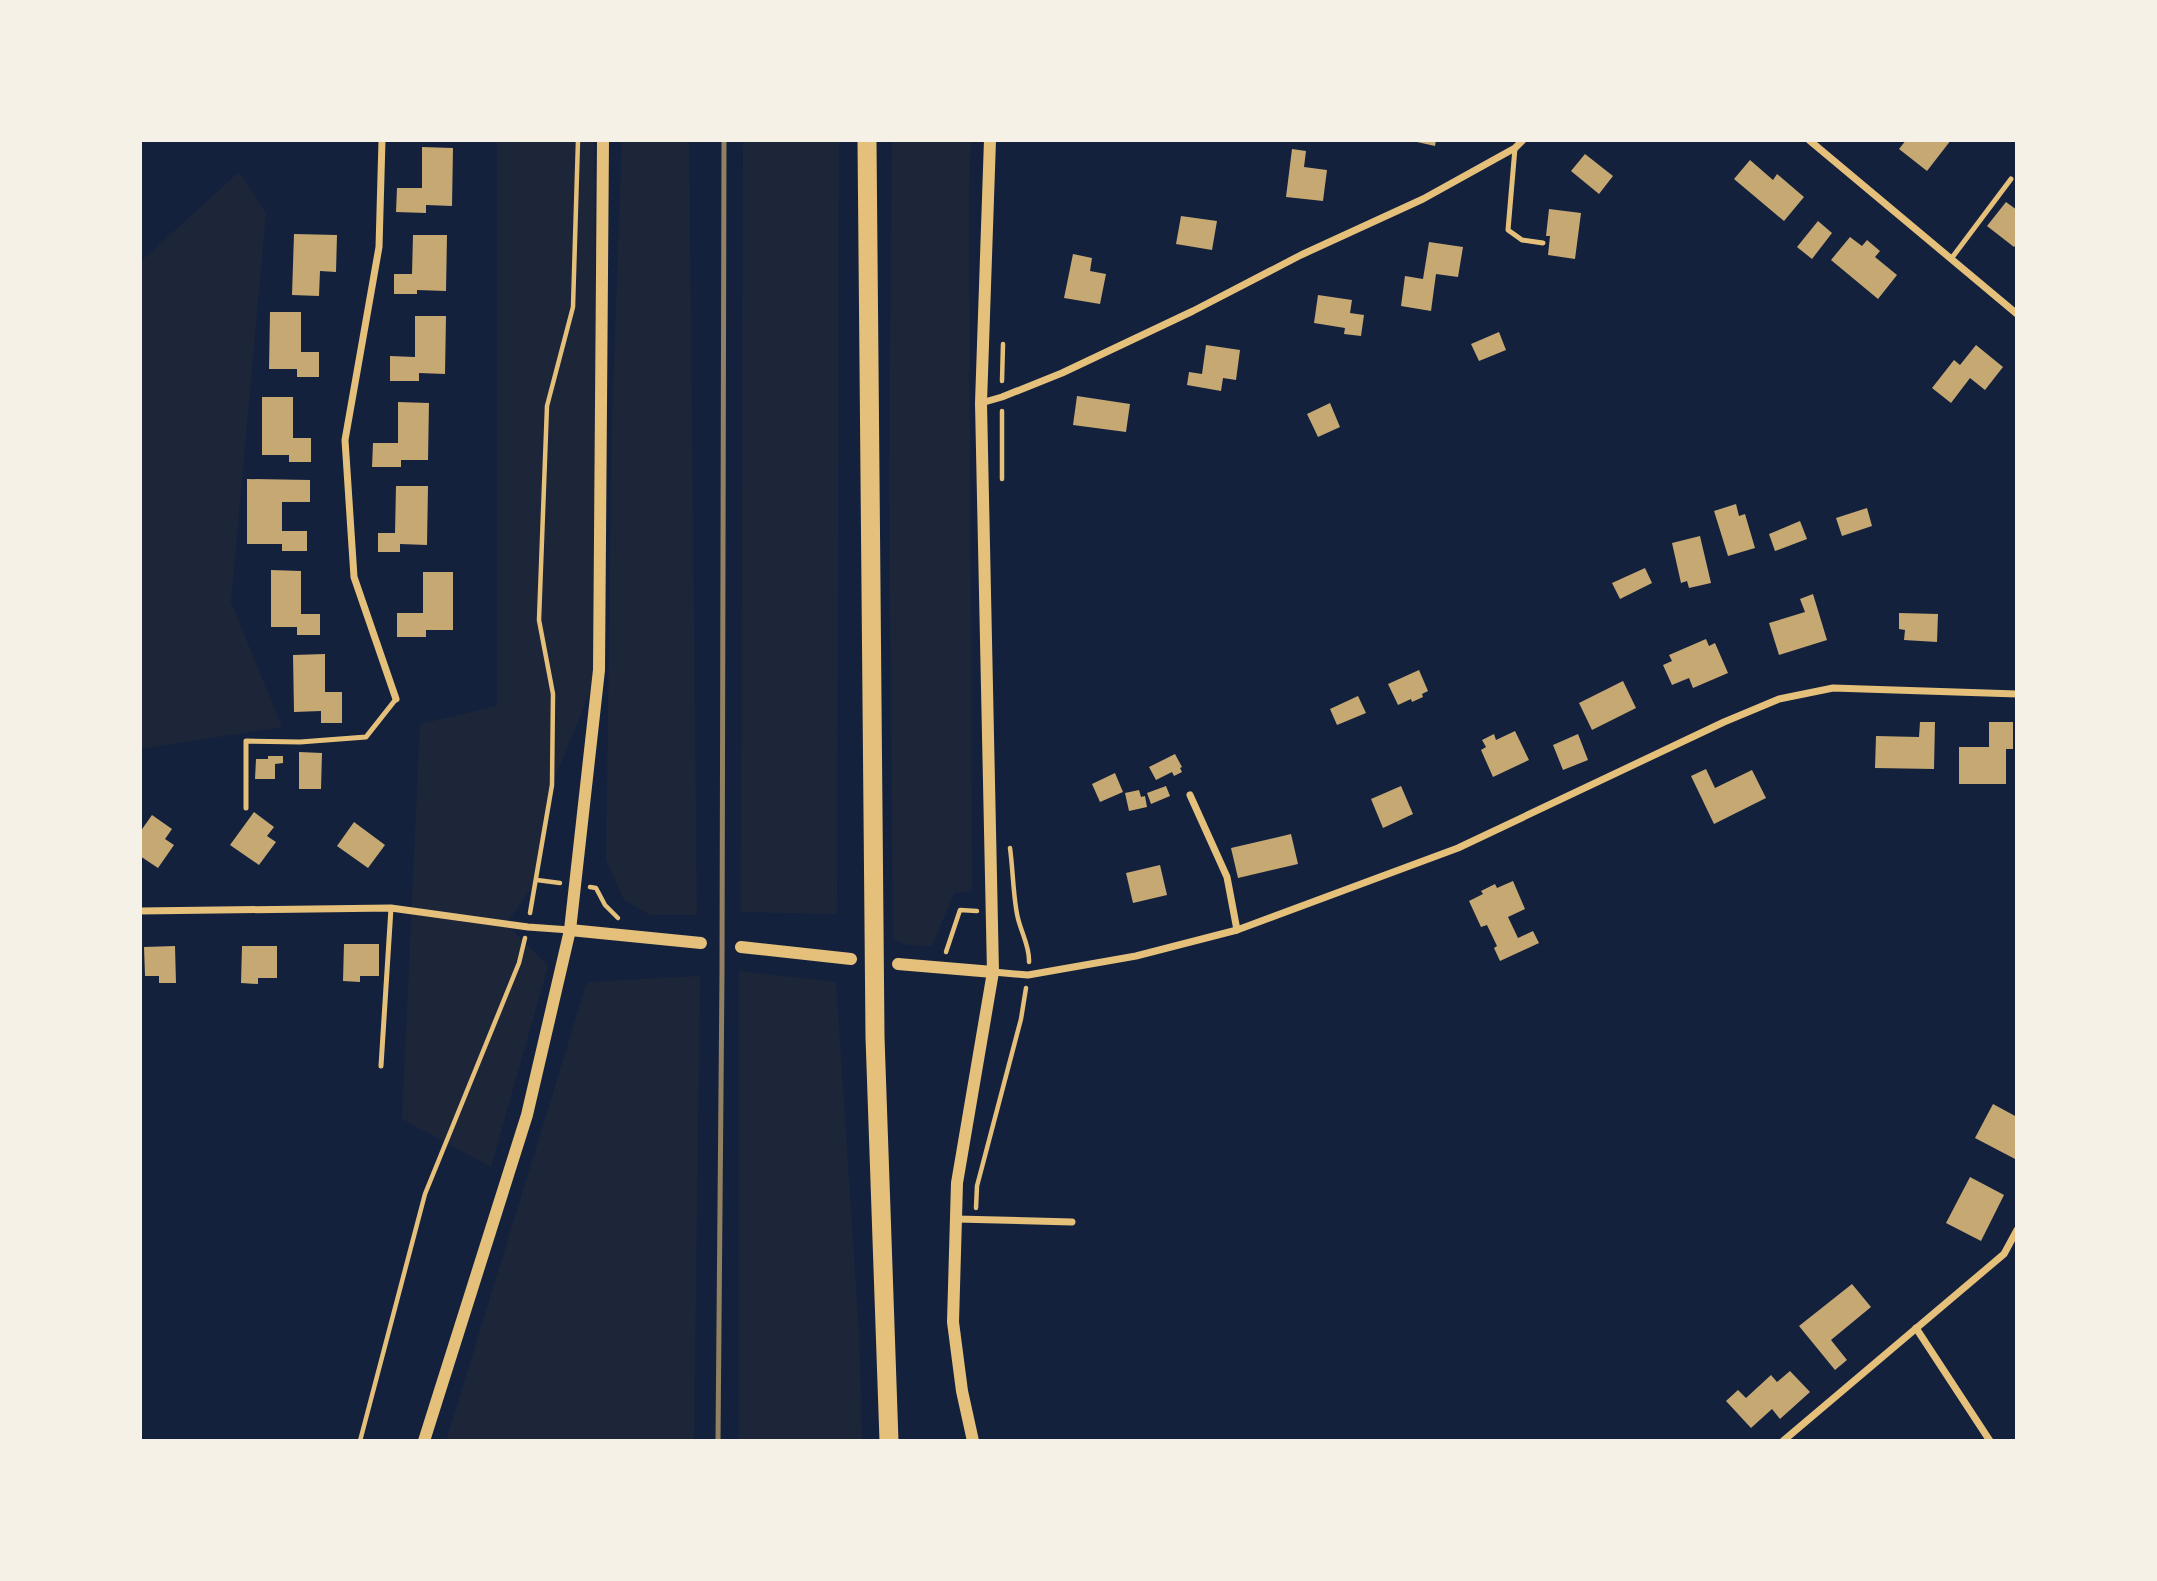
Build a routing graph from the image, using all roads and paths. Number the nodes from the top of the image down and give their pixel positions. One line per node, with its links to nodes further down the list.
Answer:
1 (382, 140): 15 (street)
2 (578, 140): 18 (path)
3 (603, 140): 19 (street)
4 (867, 140): 39 (highway)
5 (990, 140): 13 (street)
6 (1523, 140): 8 (street)
7 (1809, 140): 11 (street)
8 (1515, 148): 10 (lane); 13 (street)
9 (2011, 179): 11 (lane)
10 (1543, 243)
11 (1951, 259): 12 (street)
12 (2017, 314)
13 (981, 403): 30 (street)
14 (2017, 694): 25 (street)
15 (396, 699): 17 (lane)
16 (1190, 795): 25 (street)
17 (246, 808)
18 (537, 880): 19 (path); 23 (path)
19 (575, 886): 22 (path); 24 (street)
20 (391, 908): 21 (street); 23 (street); 31 (lane)
21 (140, 911)
22 (628, 924)
23 (528, 928): 24 (street); 37 (path)
24 (570, 930): 26 (street); 38 (street)
25 (1237, 930): 30 (street)
26 (701, 943)
27 (741, 947): 28 (street)
28 (851, 959)
29 (898, 964): 30 (street)
30 (993, 972): 32 (street)
31 (381, 1066)
32 (956, 1219): 33 (street); 40 (street)
33 (1072, 1222)
34 (2017, 1230): 35 (street)
35 (1916, 1328): 36 (street); 41 (street)
36 (1785, 1440)
37 (360, 1441)
38 (424, 1441)
39 (889, 1441)
40 (972, 1441)
41 (1990, 1441)

